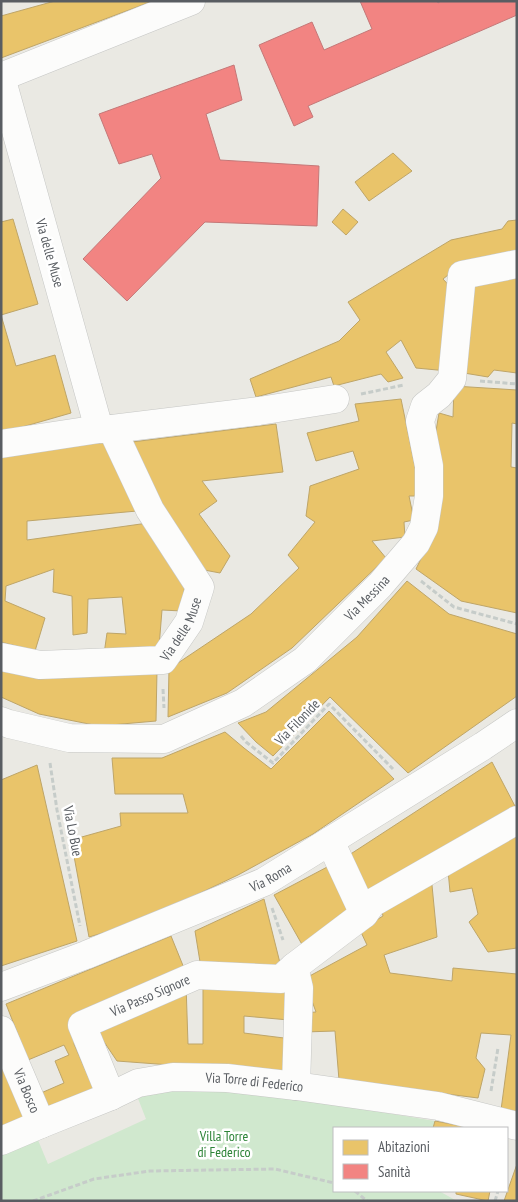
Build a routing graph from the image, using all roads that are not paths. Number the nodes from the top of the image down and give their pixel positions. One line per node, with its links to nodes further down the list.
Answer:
1 (191, 1): 2 (street)
2 (1, 77): 5 (street, Via delle Muse)
3 (517, 264): 8 (street, Via Messina)
4 (335, 399): 5 (street)
5 (106, 429): 6 (street); 7 (street, Via delle Muse)
6 (1, 444)
7 (1, 657)
8 (1, 721)
9 (517, 723): 11 (street, Via Roma)
10 (517, 820): 12 (street, Via Passo Signore)
11 (330, 841): 12 (street); 14 (street, Via Roma)
12 (364, 914): 13 (street, Via Passo Signore)
13 (294, 967): 16 (street); 17 (street, Via Passo Signore)
14 (1, 987)
15 (1, 1030): 18 (street, Via Bosco)
16 (296, 1086): 17 (street, Via Torre di Federico); 19 (street, Via Torre di Federico)
17 (111, 1096): 18 (street, Via Torre di Federico)
18 (41, 1124): 20 (street, Via Torre di Federico)
19 (517, 1126)
20 (1, 1141)

